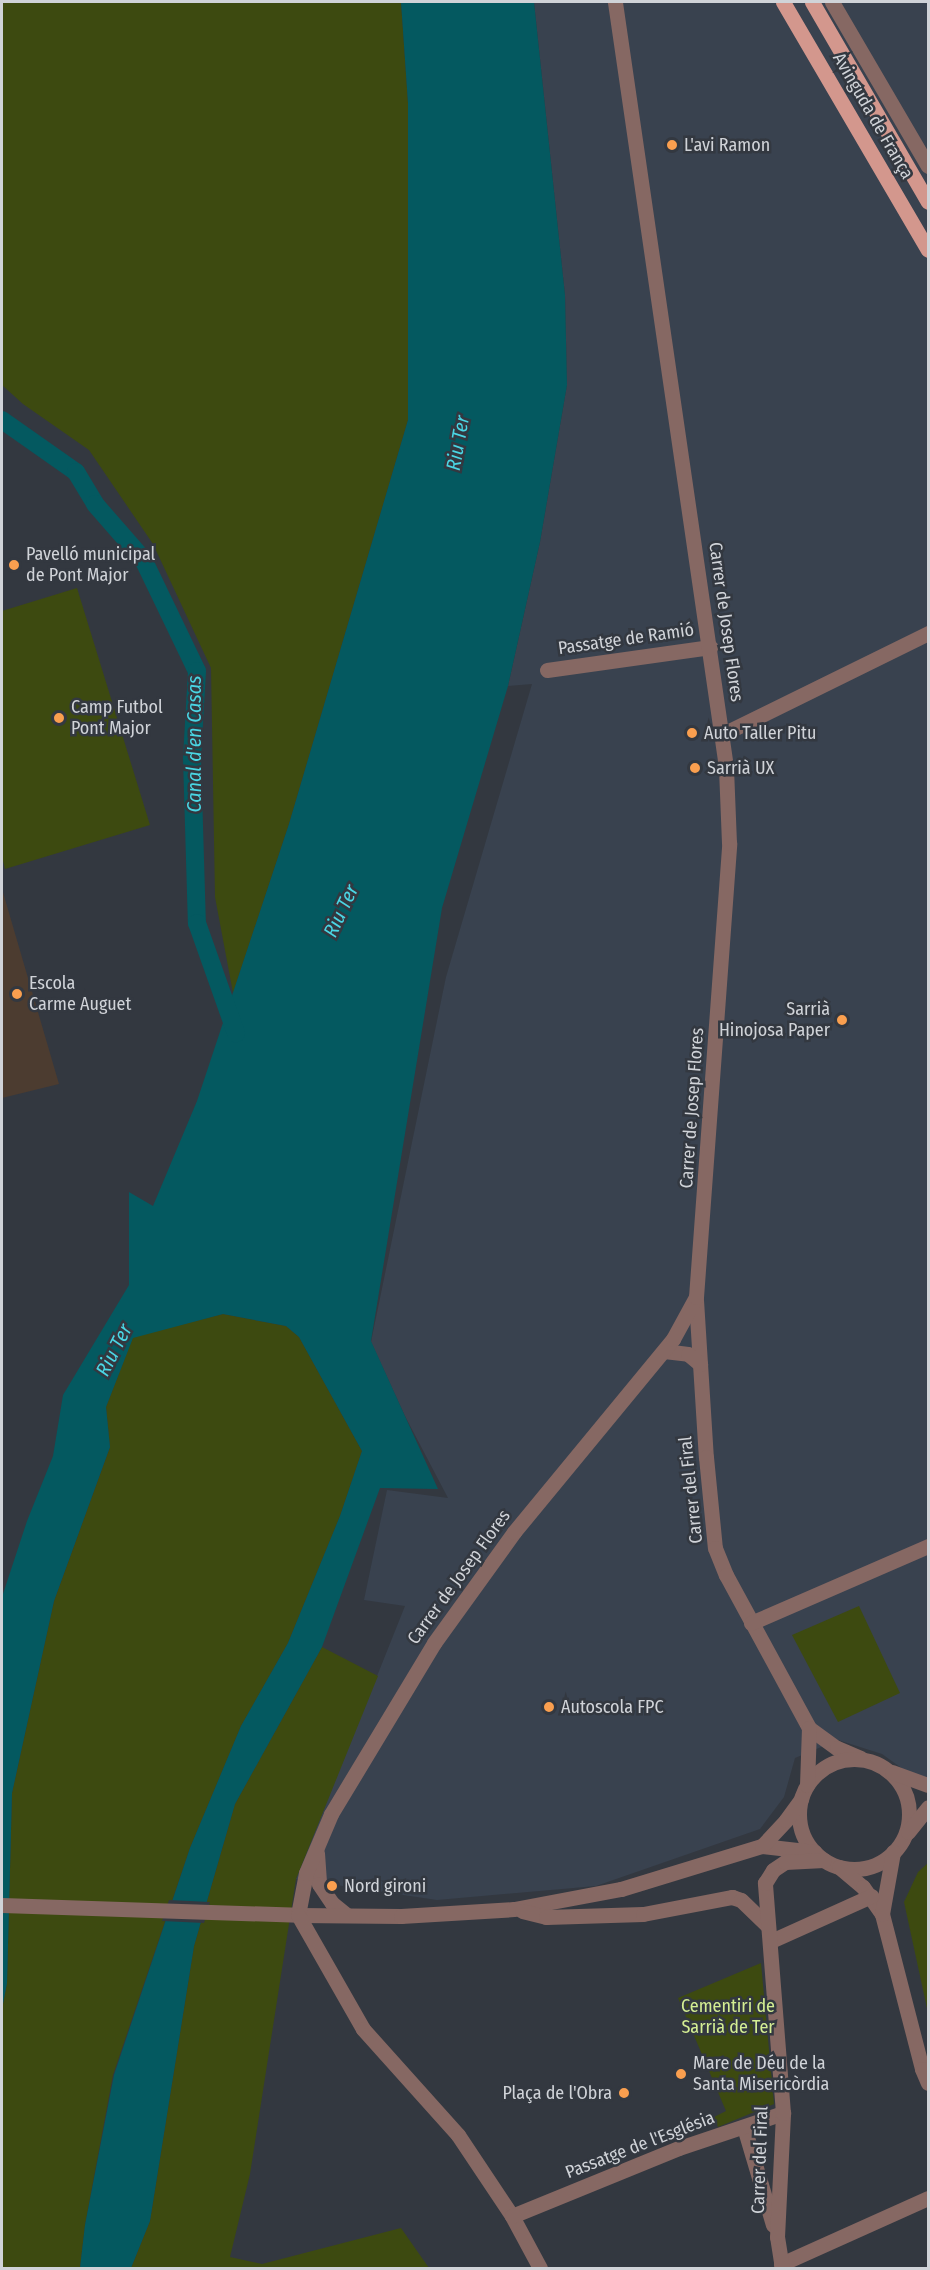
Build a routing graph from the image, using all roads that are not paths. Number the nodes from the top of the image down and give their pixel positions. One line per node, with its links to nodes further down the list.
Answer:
1 (615, 2): 9 (street, Carrer de Josep Flores)
2 (783, 2): 7 (main road, Avinguda de França)
3 (812, 2): 6 (main road, Avinguda de França)
4 (832, 2): 5 (street, Avinguda de França)
5 (928, 166)
6 (928, 202)
7 (928, 250)
8 (928, 633): 11 (street)
9 (710, 647): 10 (street, Passatge de Ramió); 11 (street, Carrer de Josep Flores)
10 (547, 670)
11 (723, 734): 12 (street, Carrer de Josep Flores)
12 (696, 1297): 13 (street, Carrer de Josep Flores); 14 (street, Carrer del Firal)
13 (664, 1351): 14 (street); 25 (street, Carrer de Josep Flores)
14 (700, 1364): 16 (street, Carrer del Firal)
15 (928, 1546): 16 (street)
16 (751, 1623): 17 (street, Carrer del Firal)
17 (809, 1728): 18 (street, Carrer del Firal); 21 (street)
18 (861, 1758): 19 (street); 21 (street)
19 (891, 1771): 20 (street); 23 (street)
20 (928, 1785)
21 (804, 1792): 24 (street); 27 (street)
22 (928, 1807): 23 (street)
23 (903, 1839): 26 (street)
24 (762, 1846): 27 (street); 31 (street)
25 (317, 1847): 33 (street, Carrer de Josep Flores); 34 (street, Carrer de Josep Flores)
26 (894, 1852): 28 (street); 32 (street)
27 (819, 1856): 28 (street); 35 (street, Carrer del Firal)
28 (839, 1867): 29 (street)
29 (871, 1896): 32 (street); 36 (street)
30 (2, 1905): 33 (street)
31 (514, 1909): 34 (street); 35 (street)
32 (882, 1914): 37 (street)
33 (298, 1915): 34 (street); 41 (street)
34 (346, 1915)
35 (767, 1925): 36 (street, Carrer del Firal)
36 (771, 1941): 38 (street, Carrer del Firal)
37 (928, 2083)
38 (783, 2113): 39 (street, Passatge de l'Església); 42 (street, Carrer del Firal)
39 (744, 2127): 41 (street, Passatge de l'Església); 42 (street, Carrer del Firal)
40 (928, 2198): 43 (street)
41 (512, 2216): 44 (street)
42 (777, 2237): 43 (street, Carrer del Firal)
43 (781, 2266)
44 (540, 2268)

